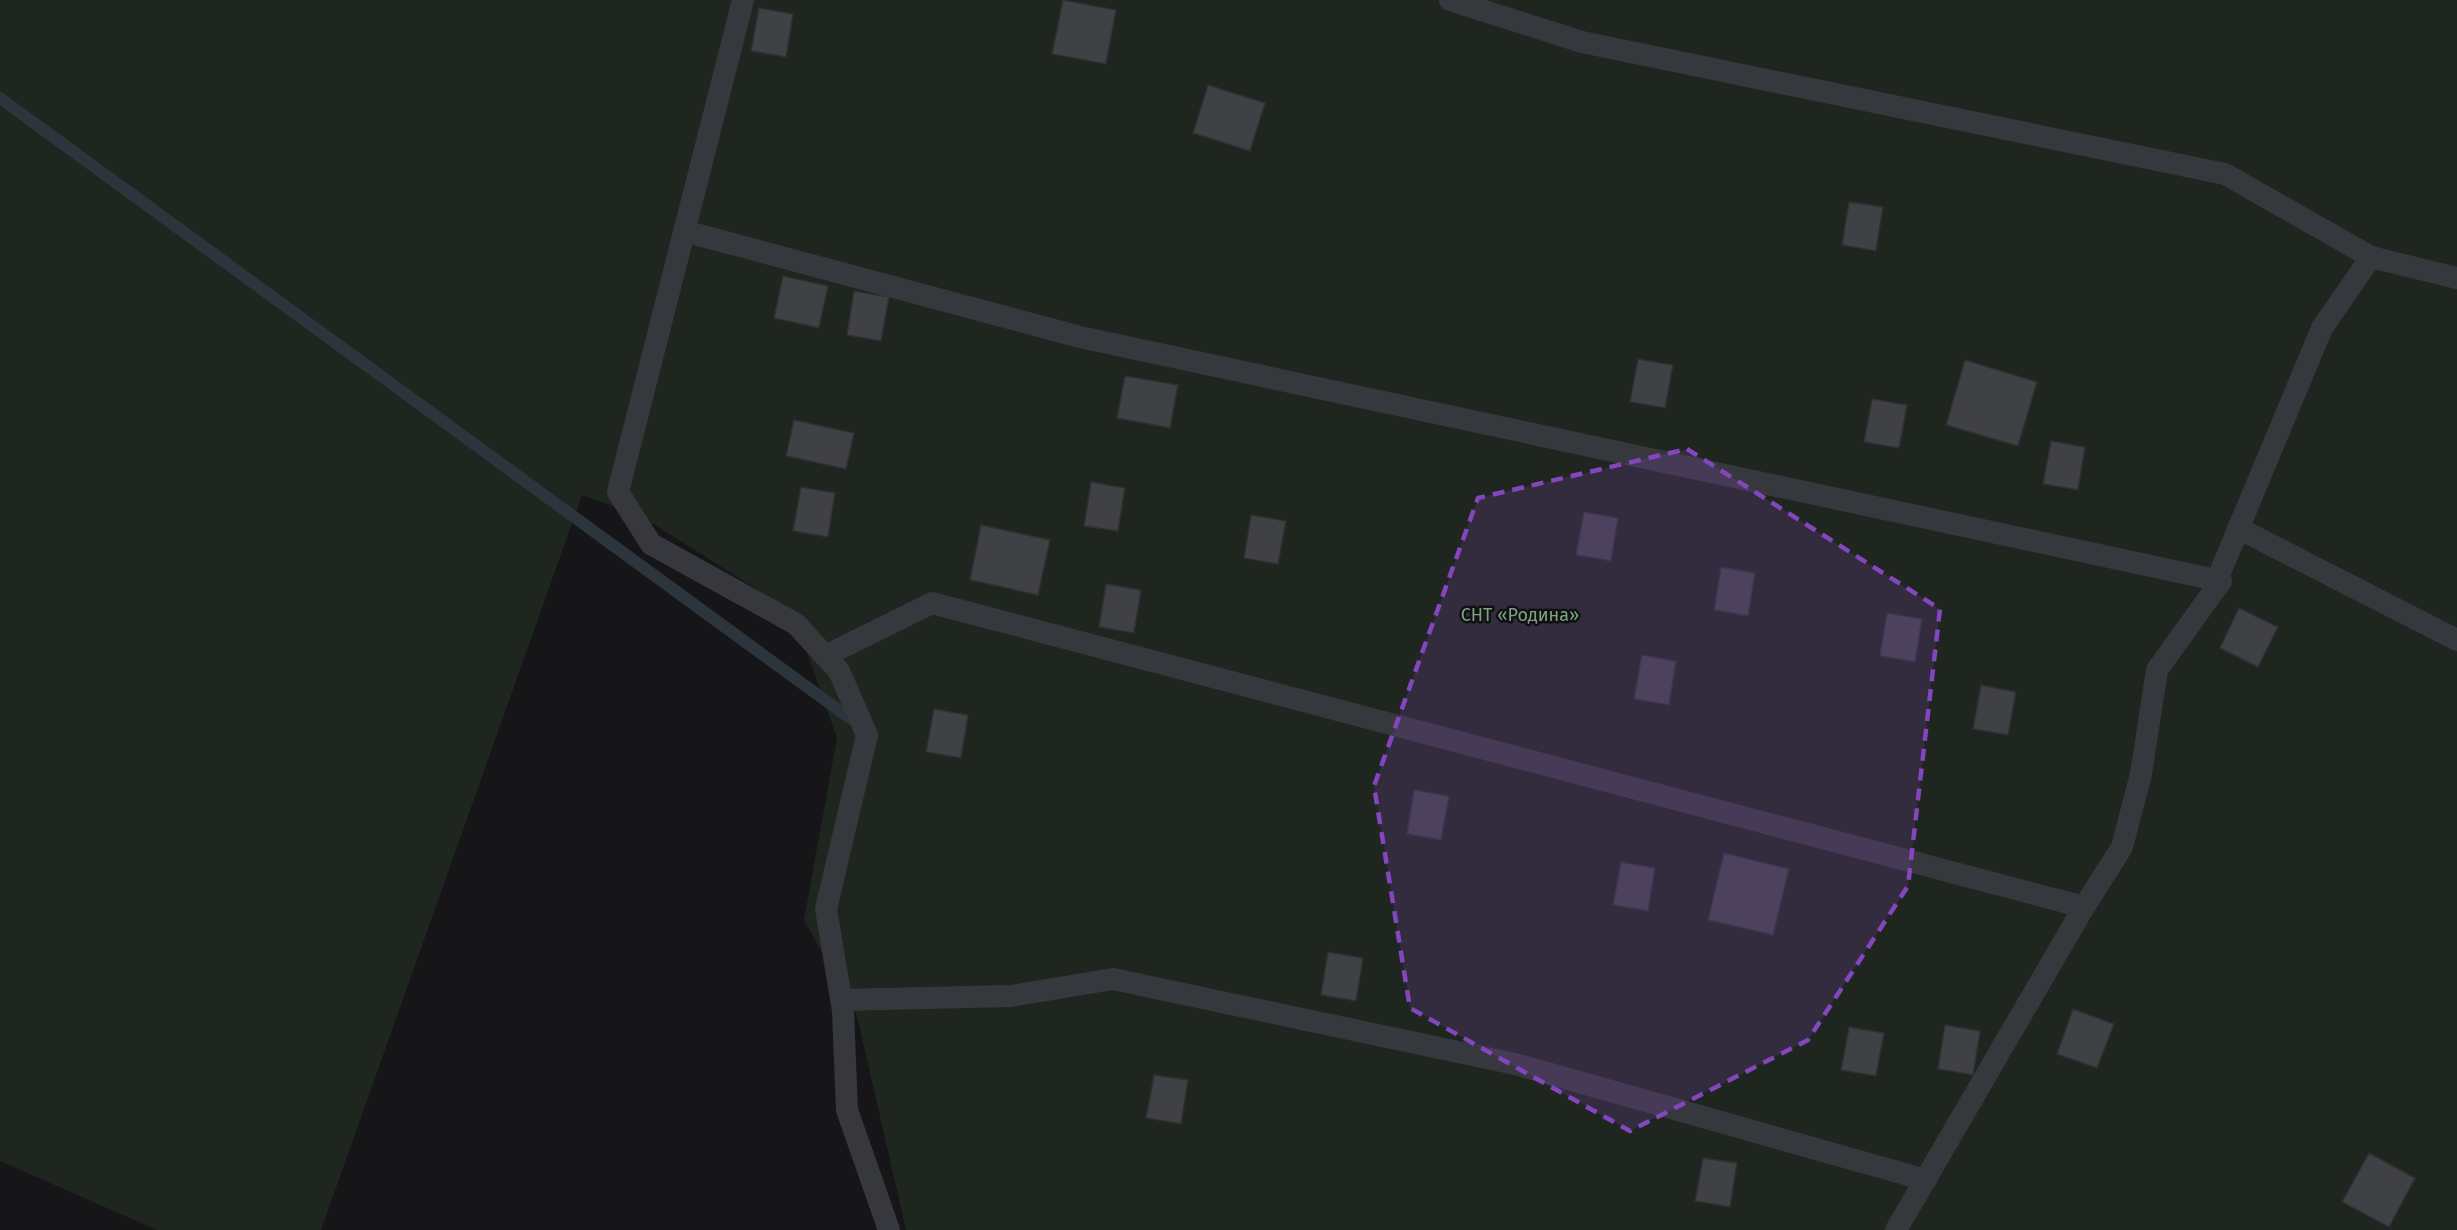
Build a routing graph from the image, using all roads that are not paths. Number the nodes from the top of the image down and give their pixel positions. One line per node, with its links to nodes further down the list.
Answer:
1 (742, 0): 3 (lane)
2 (1449, 0): 4 (lane)
3 (684, 231): 7 (lane); 9 (lane)
4 (2371, 257): 5 (lane); 6 (lane)
5 (2457, 278)
6 (2238, 528): 7 (lane); 8 (lane)
7 (2221, 581): 10 (lane)
8 (2457, 640)
9 (825, 656): 10 (lane); 11 (lane)
10 (2084, 907): 12 (lane)
11 (841, 1000): 12 (lane); 13 (lane)
12 (1926, 1180): 14 (lane)
13 (889, 1230)
14 (1896, 1230)

